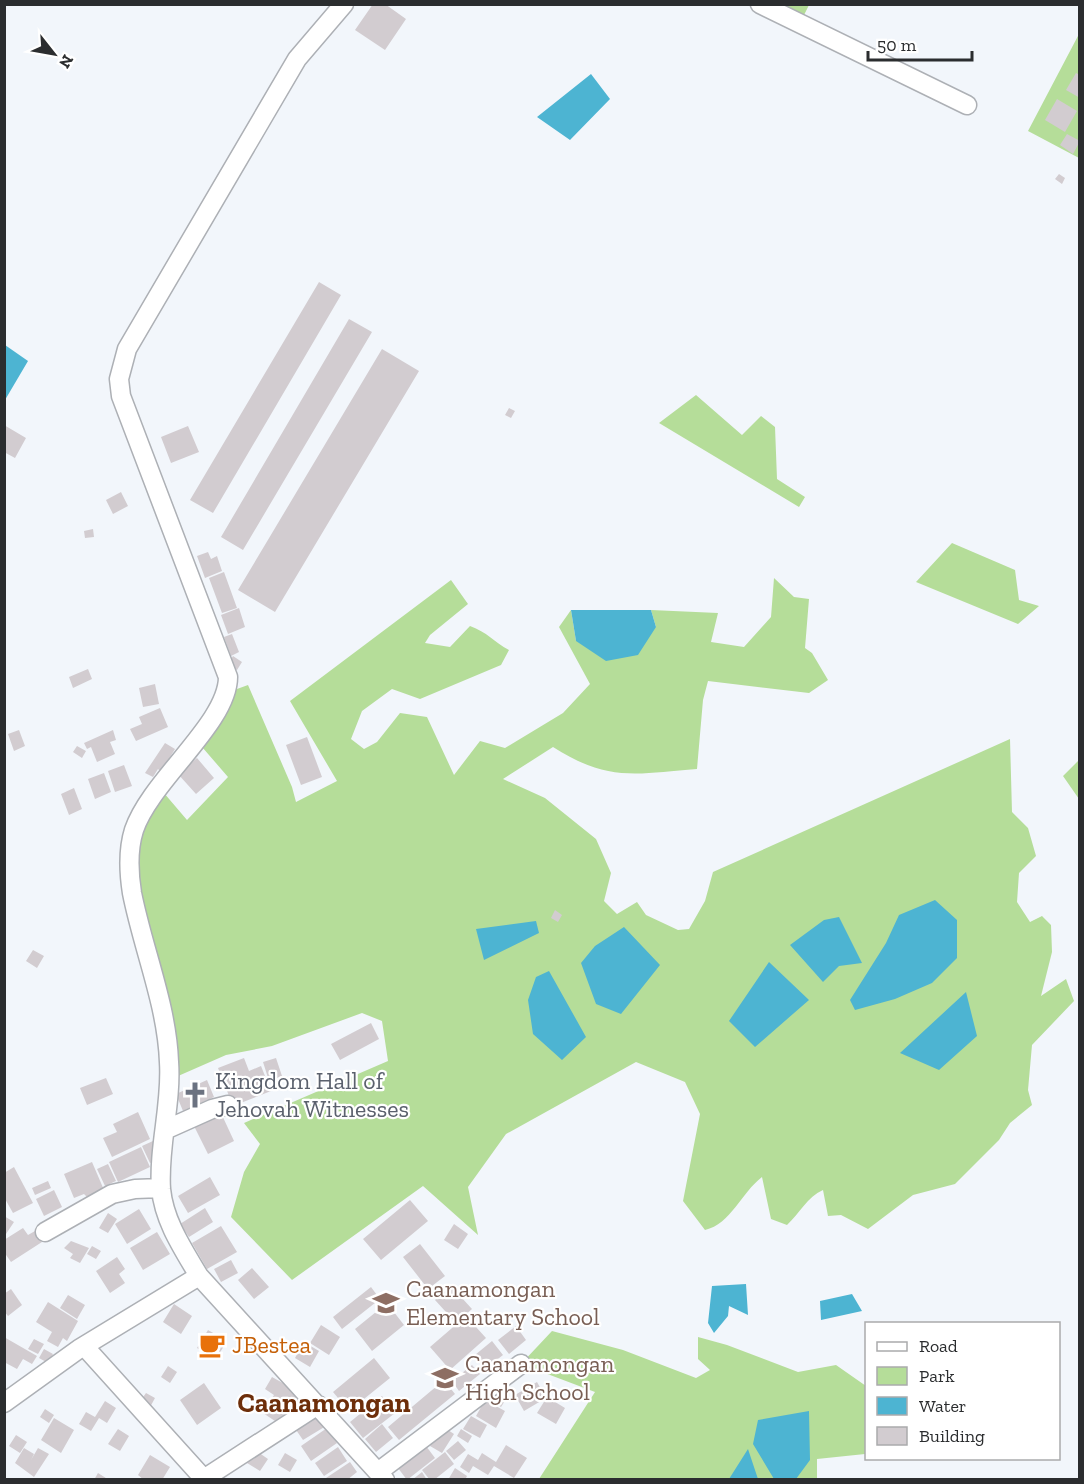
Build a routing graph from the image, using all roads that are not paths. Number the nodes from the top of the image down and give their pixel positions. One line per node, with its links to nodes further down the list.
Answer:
1 (345, 4): 5 (street)
2 (760, 4): 3 (street)
3 (967, 105)
4 (228, 1105): 5 (street)
5 (165, 1130): 6 (street)
6 (161, 1188): 7 (street); 8 (street)
7 (45, 1232)
8 (198, 1276): 9 (street); 12 (street)
9 (84, 1346): 11 (street); 14 (street)
10 (521, 1364): 13 (street)
11 (4, 1403)
12 (318, 1405): 13 (street); 14 (street)
13 (382, 1476)
14 (204, 1479)

